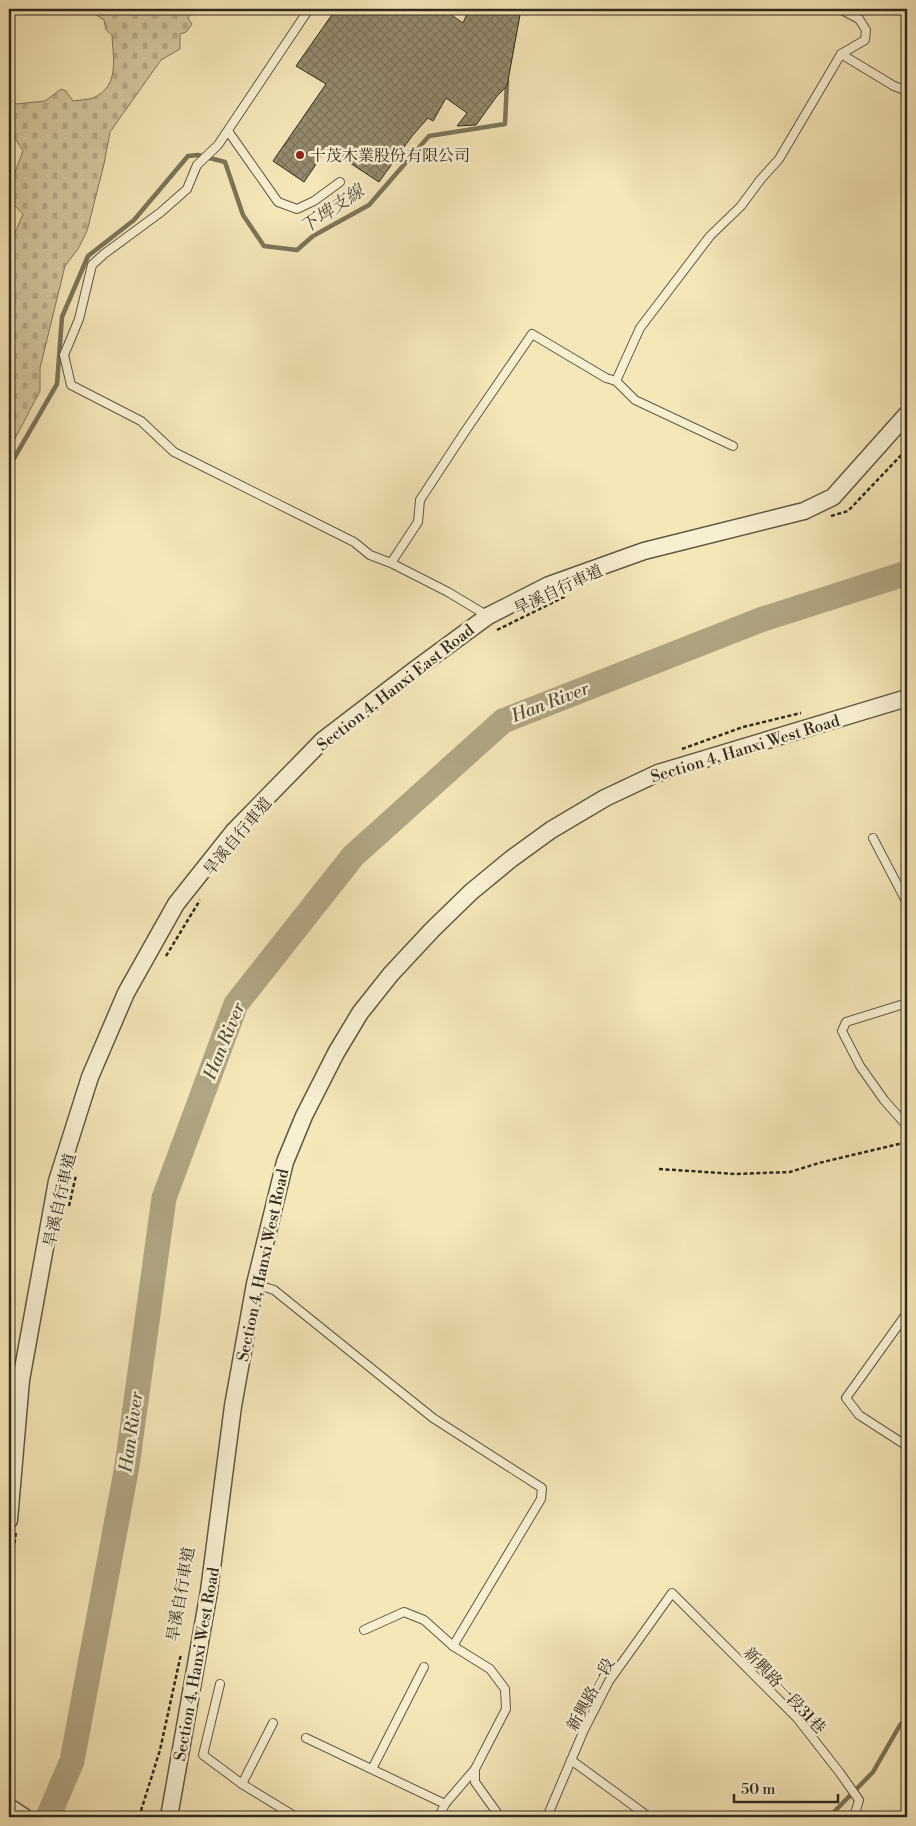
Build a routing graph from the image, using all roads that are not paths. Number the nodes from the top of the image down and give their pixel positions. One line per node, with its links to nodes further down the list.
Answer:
1 (309, 9): 5 (lane)
2 (840, 9): 3 (lane)
3 (841, 54): 4 (lane); 7 (lane)
4 (907, 91)
5 (228, 131): 6 (lane); 10 (lane)
6 (340, 182)
7 (616, 381): 9 (lane); 10 (lane)
8 (907, 414): 11 (street, Section 4, Hanxi East Road)
9 (733, 446)
10 (392, 563): 11 (lane)
11 (488, 616): 20 (street, Section 4, Hanxi East Road)
12 (907, 698): 17 (street, Section 4, Hanxi West Road)
13 (873, 838): 14 (lane)
14 (907, 903)
15 (907, 1003): 16 (lane)
16 (907, 1126)
17 (255, 1284): 23 (lane); 35 (street, Section 4, Hanxi West Road)
18 (907, 1313): 19 (lane)
19 (907, 1446)
20 (12, 1525)
21 (672, 1593): 28 (lane, 新興路一段); 41 (lane, 新興路一段31巷)
22 (364, 1630): 23 (lane)
23 (453, 1646): 30 (lane)
24 (424, 1667): 29 (lane)
25 (220, 1684): 31 (lane)
26 (272, 1723): 31 (lane)
27 (306, 1738): 29 (lane)
28 (571, 1760): 39 (lane, 新興路一段); 40 (lane)
29 (372, 1769): 32 (lane)
30 (475, 1769): 32 (lane); 38 (lane)
31 (242, 1784): 36 (lane)
32 (445, 1804): 37 (lane)
33 (9, 1808): 34 (street)
34 (24, 1817)
35 (169, 1817)
36 (296, 1817)
37 (439, 1817)
38 (500, 1817)
39 (547, 1817)
40 (649, 1817)
41 (854, 1817)

